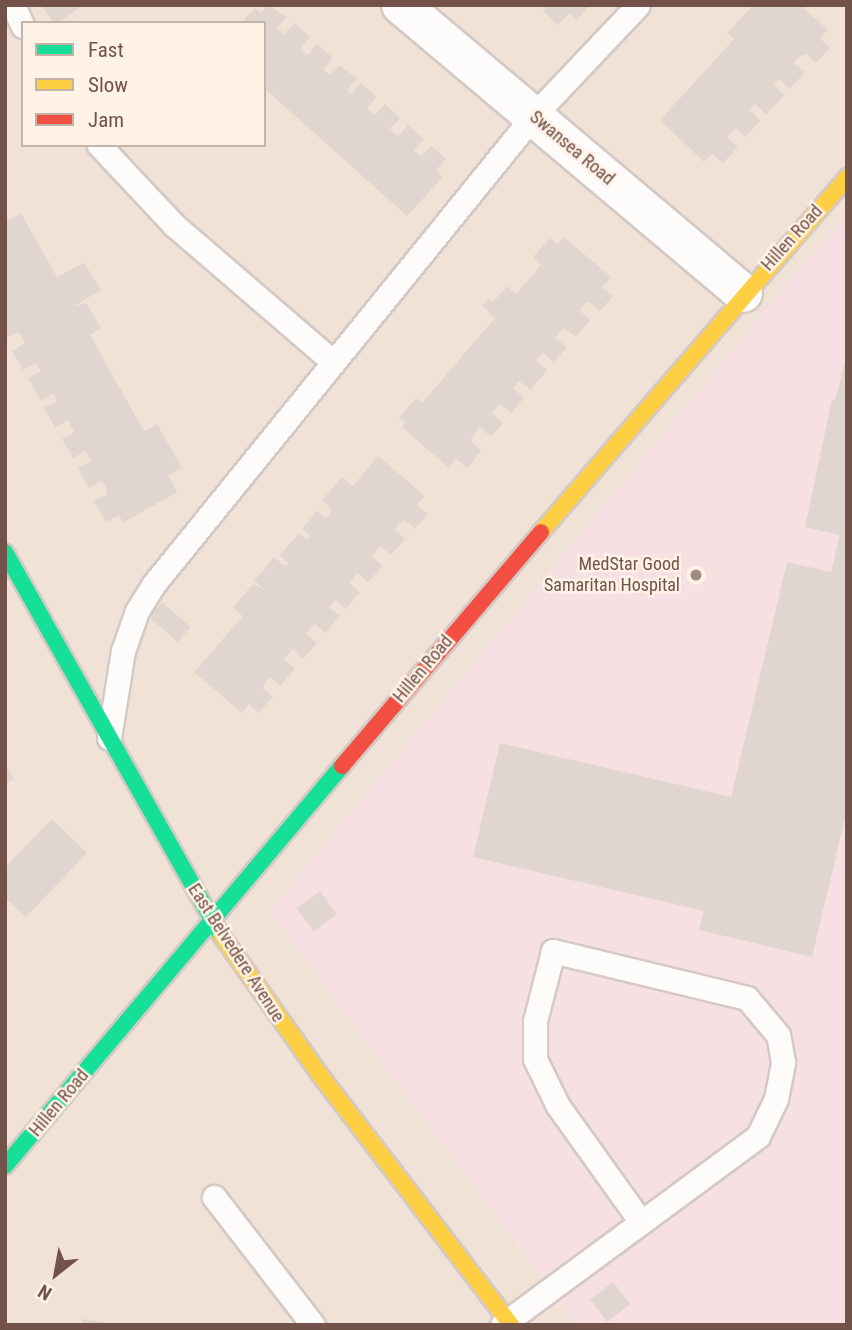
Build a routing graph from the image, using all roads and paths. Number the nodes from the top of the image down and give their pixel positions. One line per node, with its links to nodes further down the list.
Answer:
1 (13, 5): 4 (lane)
2 (401, 5): 5 (street, Swansea Road)
3 (638, 5): 5 (lane)
4 (21, 22)
5 (534, 116): 8 (street, Swansea Road); 9 (lane)
6 (101, 147): 9 (lane)
7 (847, 177): 8 (street, Hillen Road)
8 (743, 293): 12 (street, Hillen Road)
9 (331, 360): 11 (lane)
10 (5, 552): 11 (street, East Belvedere Avenue)
11 (109, 738): 12 (street, East Belvedere Avenue)
12 (213, 924): 13 (street, Hillen Road); 16 (street, East Belvedere Avenue)
13 (5, 1166)
14 (214, 1197): 17 (lane)
15 (641, 1222): 15 (lane); 16 (lane)
16 (507, 1323)
17 (313, 1325)

